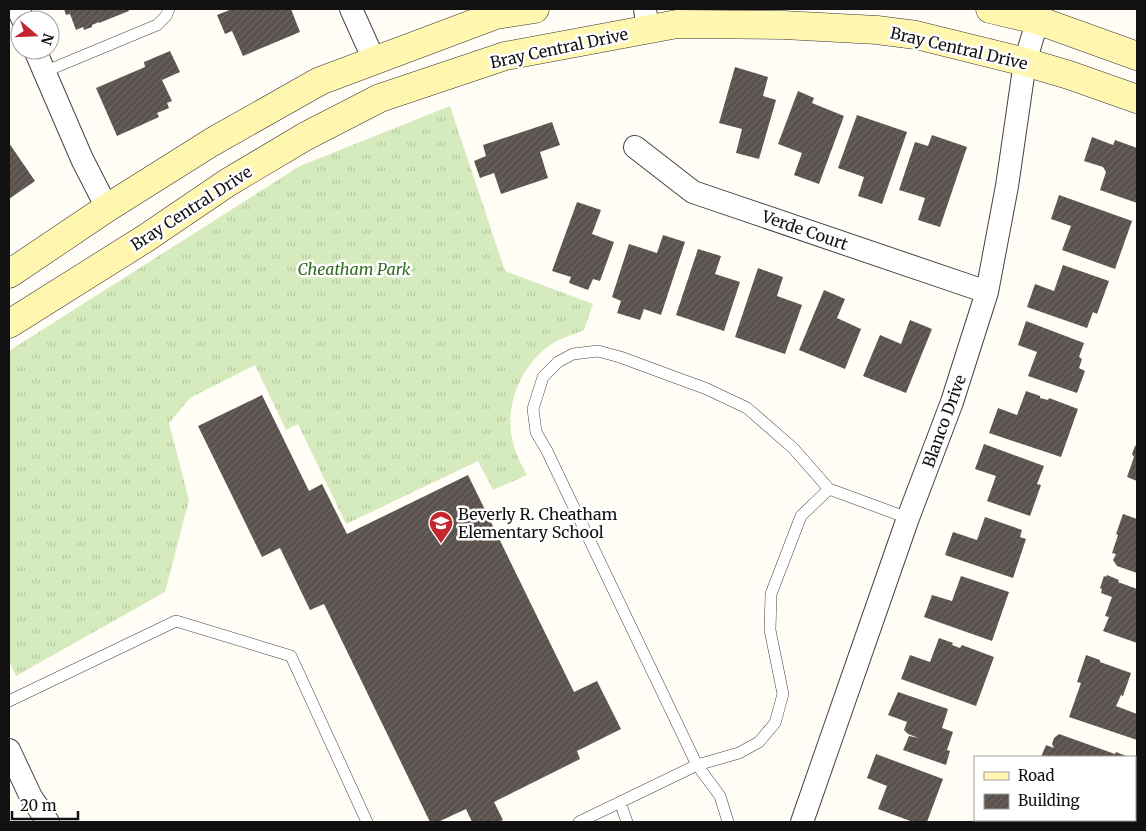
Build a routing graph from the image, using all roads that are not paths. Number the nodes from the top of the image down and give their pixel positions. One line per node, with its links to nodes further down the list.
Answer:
1 (170, 9): 11 (lane)
2 (351, 9): 9 (street)
3 (534, 9): 9 (street)
4 (990, 9): 5 (street)
5 (1039, 15): 7 (street); 10 (street, Blanco Drive)
6 (646, 19): 10 (street, Bray Central Drive); 17 (street, Bray Central Drive)
7 (1137, 56)
8 (39, 60): 11 (street)
9 (374, 60): 14 (street)
10 (1025, 62): 12 (street, Bray Central Drive); 16 (street, Blanco Drive)
11 (44, 72): 14 (street)
12 (1137, 98)
13 (635, 147): 16 (street, Verde Court)
14 (107, 208): 15 (street)
15 (9, 274)
16 (987, 292): 19 (street, Blanco Drive)
17 (9, 324)
18 (829, 489): 19 (lane); 22 (lane); 22 (lane)
19 (908, 518): 29 (street, Blanco Drive)
20 (9, 701): 25 (lane)
21 (9, 750): 24 (street)
22 (697, 765): 23 (lane); 28 (lane)
23 (620, 802): 26 (lane); 27 (lane)
24 (48, 822)
25 (367, 822)
26 (579, 822)
27 (627, 822)
28 (728, 822)
29 (802, 822)

